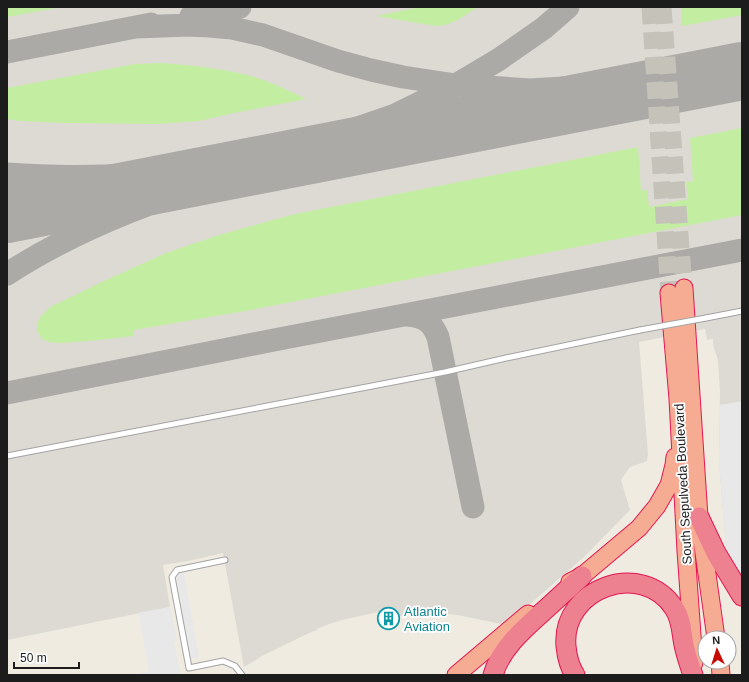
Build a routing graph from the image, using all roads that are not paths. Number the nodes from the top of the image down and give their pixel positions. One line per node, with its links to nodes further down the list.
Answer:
1 (742, 311): 3 (lane, bridge)
2 (678, 399): 4 (highway, South Sepulveda Boulevard); 6 (highway); 13 (highway, South Sepulveda Boulevard)
3 (7, 456)
4 (699, 517): 7 (highway); 8 (highway, South Sepulveda Boulevard)
5 (225, 560): 9 (lane)
6 (582, 576): 10 (highway); 11 (highway)
7 (742, 596)
8 (715, 630)
9 (242, 675)
10 (456, 675)
11 (493, 675)
12 (575, 675): 13 (highway)
13 (694, 675)

